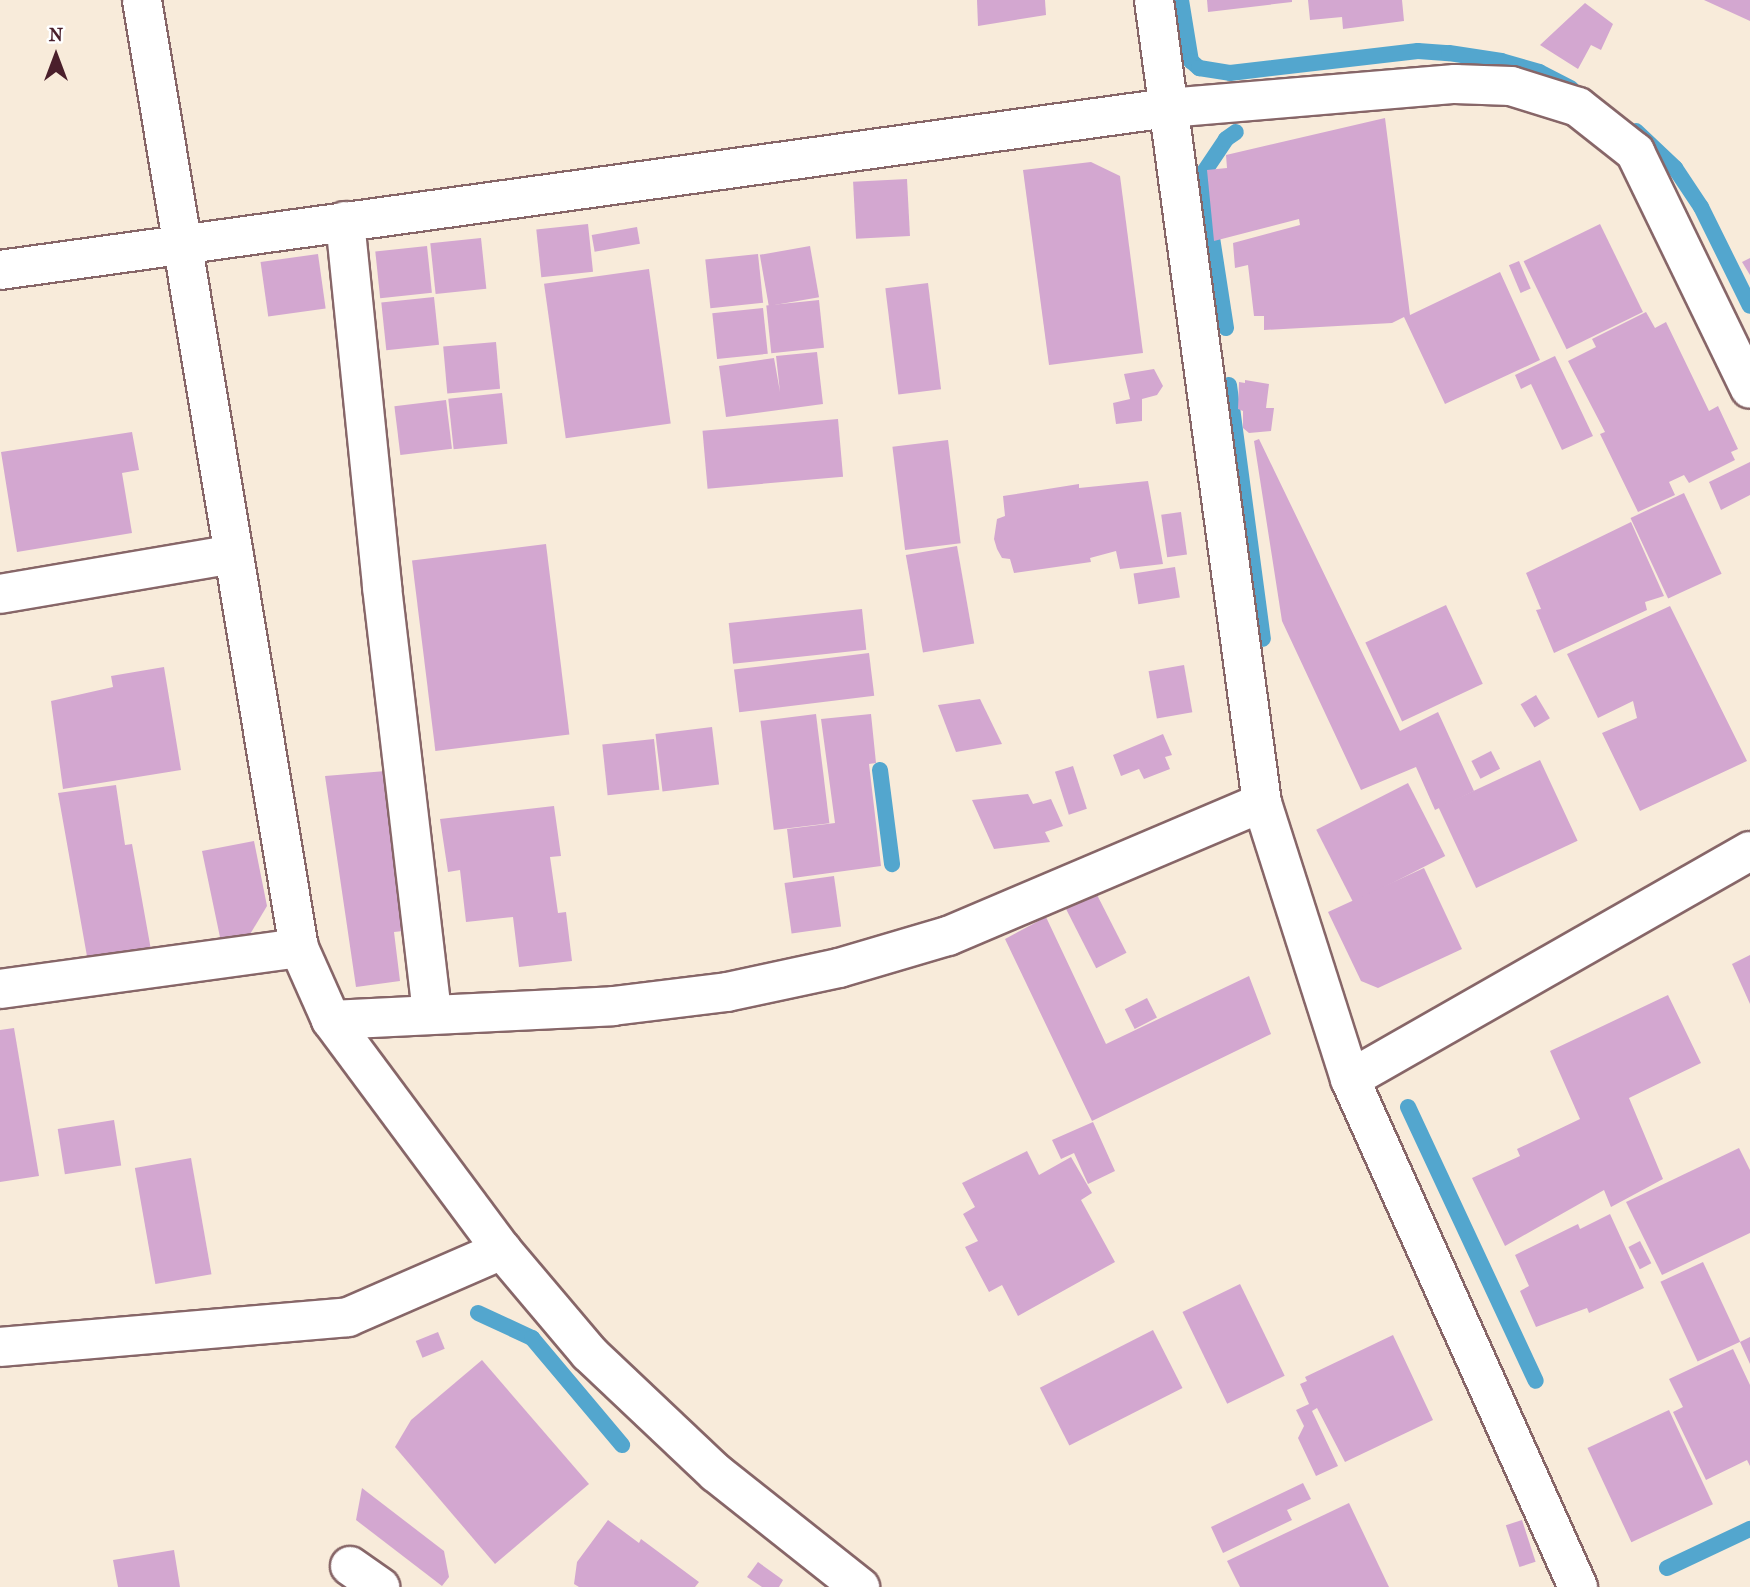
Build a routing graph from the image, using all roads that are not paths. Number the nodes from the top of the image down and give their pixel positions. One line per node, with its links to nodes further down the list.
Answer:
1 (142, 0): 5 (street)
2 (1154, 0): 3 (street)
3 (1168, 108): 4 (street); 7 (street); 10 (street)
4 (345, 221): 5 (street); 14 (street)
5 (183, 243): 6 (street); 8 (street)
6 (0, 270)
7 (1750, 390)
8 (234, 554): 9 (street); 12 (street)
9 (0, 594)
10 (1262, 803): 14 (street); 16 (street)
11 (1750, 851): 16 (street)
12 (299, 948): 13 (street); 15 (street)
13 (0, 989)
14 (432, 1014): 15 (street)
15 (331, 1020): 17 (street)
16 (1350, 1079): 20 (street)
17 (502, 1250): 18 (street); 19 (street)
18 (0, 1347)
19 (860, 1587)
20 (1578, 1587)

